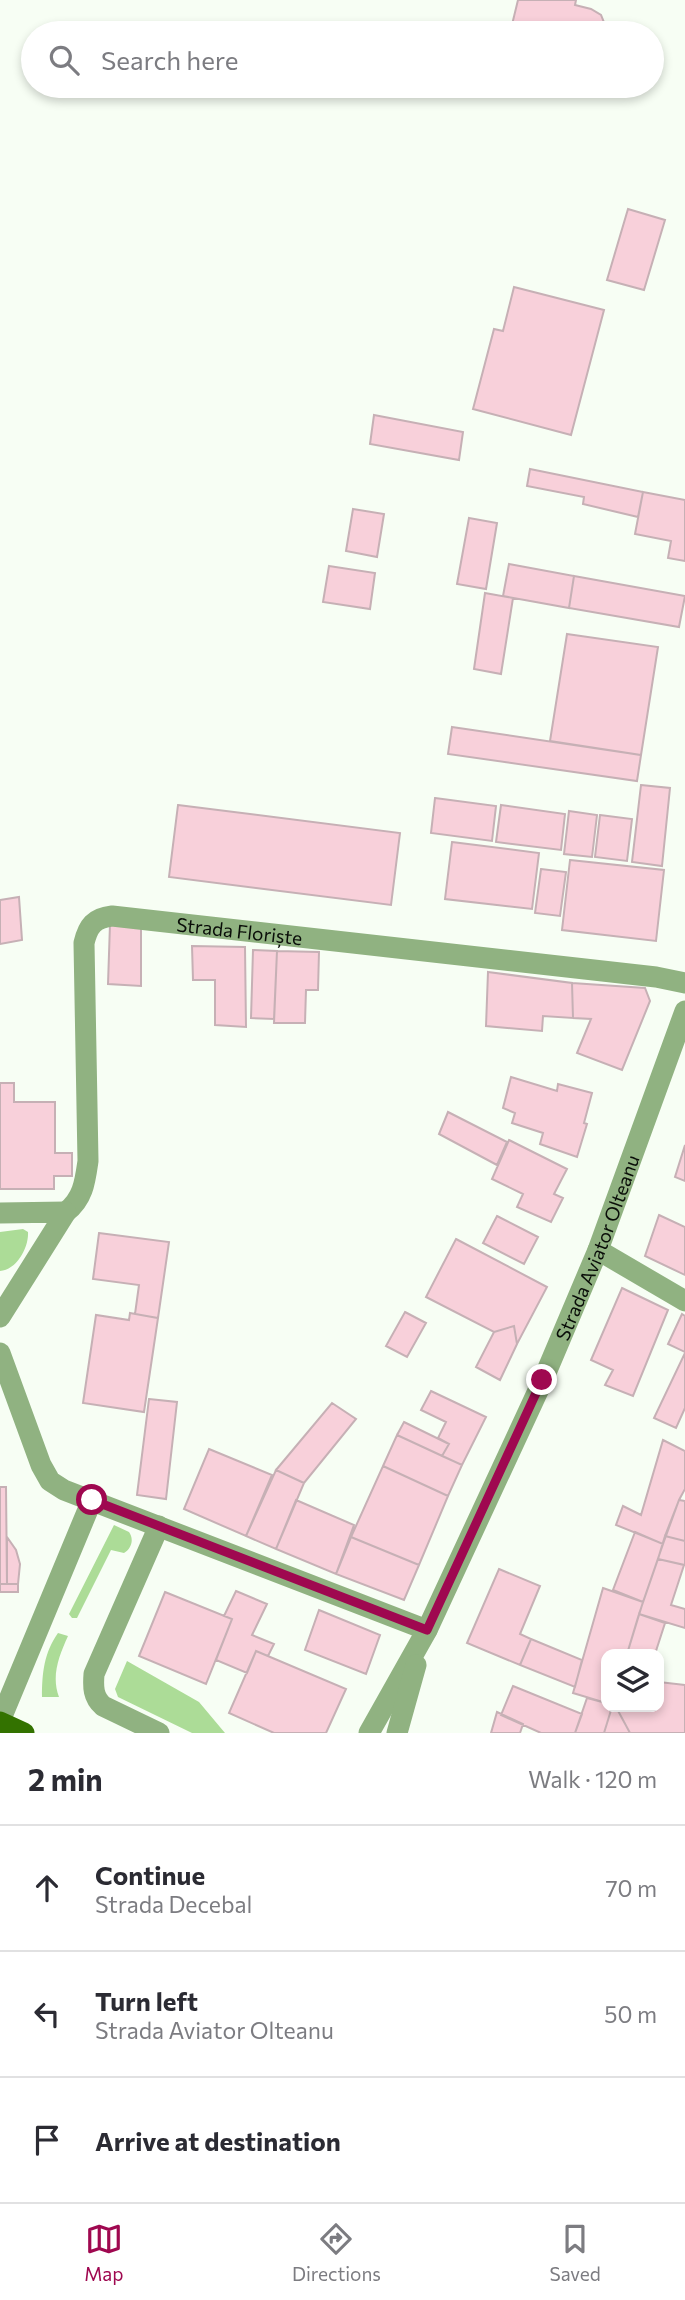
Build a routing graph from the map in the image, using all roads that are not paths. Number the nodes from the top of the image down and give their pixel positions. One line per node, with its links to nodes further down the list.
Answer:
1 (685, 983): 3 (street, Strada Floriște)
2 (685, 1011): 5 (street, Strada Aviator Olteanu)
3 (66, 1212): 4 (street); 7 (street, Strada Floriște)
4 (0, 1213)
5 (597, 1250): 6 (street); 11 (street, Strada Aviator Olteanu)
6 (685, 1301)
7 (0, 1317)
8 (0, 1353): 9 (street)
9 (92, 1500): 10 (street); 12 (street)
10 (159, 1526): 11 (street); 14 (street)
11 (427, 1630): 15 (street, Strada Aviator Olteanu); 16 (street, Strada Aviator Olteanu)
12 (0, 1721): 13 (main road)
13 (24, 1733)
14 (159, 1733)
15 (369, 1733)
16 (397, 1733)

